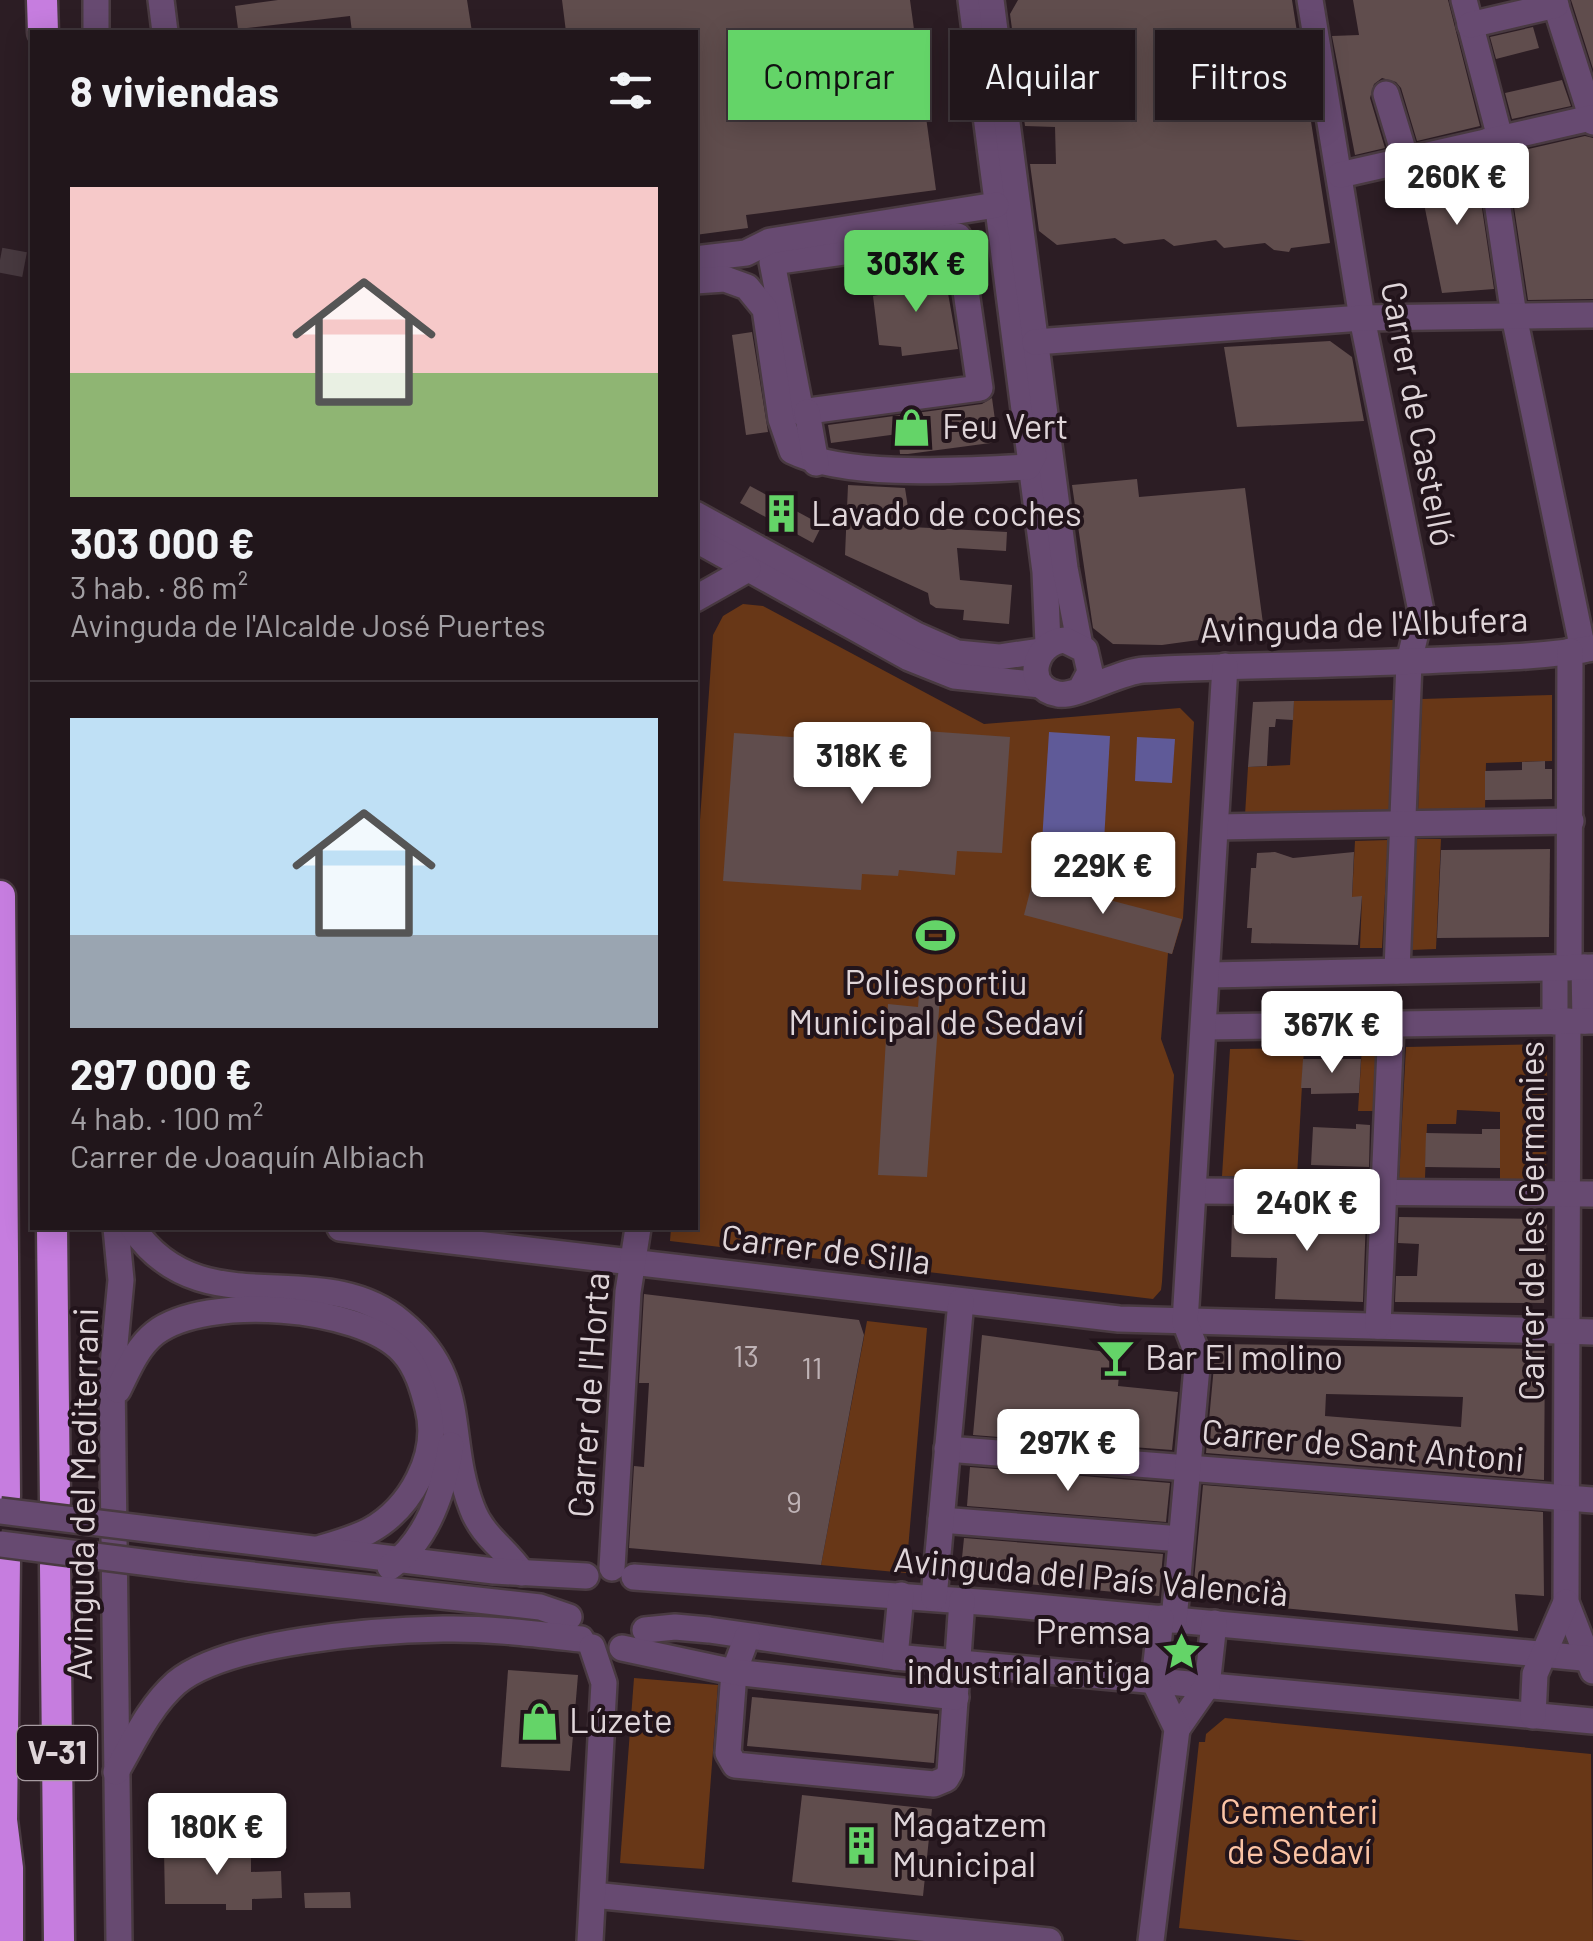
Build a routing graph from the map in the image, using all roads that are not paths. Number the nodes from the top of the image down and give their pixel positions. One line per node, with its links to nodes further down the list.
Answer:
1 (42, 0): 10 (highway)
2 (62, 0): 11 (highway)
3 (96, 0): 12 (street)
4 (161, 0): 13 (street)
5 (972, 0): 19 (street)
6 (990, 0): 28 (street)
7 (1310, 0): 18 (street, Carrer de Castelló)
8 (1555, 3): 9 (street); 15 (street)
9 (1467, 13): 16 (street)
10 (44, 30)
11 (62, 30)
12 (96, 30)
13 (165, 30)
14 (1386, 94): 17 (street)
15 (1592, 120): 16 (street)
16 (1494, 140): 17 (street); 26 (street)
17 (1406, 160): 18 (street)
18 (1340, 176): 27 (street, Carrer de Castelló)
19 (996, 204): 20 (street); 32 (street)
20 (956, 224): 21 (street); 29 (street); 29 (street)
21 (746, 253): 22 (street); 24 (street)
22 (698, 259)
23 (698, 280): 24 (street)
24 (747, 287): 31 (street)
25 (1593, 315): 26 (street)
26 (1514, 316): 27 (street); 38 (street)
27 (1362, 318): 28 (street); 40 (street, Carrer de Castelló)
28 (1035, 342): 30 (street)
29 (807, 412): 31 (street)
30 (1046, 419): 32 (street); 39 (street)
31 (816, 463): 32 (street)
32 (1028, 467): 37 (street)
33 (698, 516): 37 (street)
34 (698, 541): 35 (street)
35 (748, 569): 36 (street); 43 (street)
36 (698, 597)
37 (1044, 647): 39 (street); 43 (street)
38 (1582, 650): 40 (street, Avinguda de l'Albufera); 45 (street, Carrer de les Germanies)
39 (1084, 651): 42 (street, Avinguda de l'Albufera); 44 (street)
40 (1409, 662): 41 (street, Avinguda de l'Albufera); 46 (street, Carrer de Castelló)
41 (1225, 666): 42 (street, Avinguda de l'Albufera); 47 (street)
42 (1136, 670): 44 (street, Avinguda de l'Albufera)
43 (1041, 684): 44 (street)
44 (1082, 687)
45 (1570, 822): 46 (street); 50 (street, Carrer de les Germanies)
46 (1404, 824): 47 (street); 49 (street, Carrer de Castelló)
47 (1216, 827): 51 (street)
48 (0, 896): 77 (highway)
49 (1397, 971): 50 (street); 51 (street)
50 (1575, 972): 52 (street, Carrer de les Germanies)
51 (1208, 975): 54 (street)
52 (1575, 1021): 53 (street); 57 (street, Carrer de les Germanies)
53 (1391, 1026): 54 (street); 56 (street)
54 (1204, 1027): 55 (street)
55 (1195, 1191): 56 (street); 66 (street)
56 (1384, 1192): 57 (street); 67 (street)
57 (1566, 1194): 58 (street); 68 (street, Carrer de les Germanies)
58 (1593, 1194)
59 (52, 1230): 76 (highway)
60 (116, 1230): 70 (street, Avinguda del Mediterrani)
61 (134, 1230): 71 (street)
62 (357, 1230): 64 (street, Carrer de Silla)
63 (638, 1230): 64 (street, Carrer de l'Horta)
64 (633, 1263): 65 (street, Carrer de Silla); 84 (street, Carrer de l'Horta)
65 (961, 1302): 66 (street, Carrer de Silla); 72 (street)
66 (1185, 1322): 67 (street, Carrer de Silla); 73 (street)
67 (1378, 1326): 68 (street, Carrer de Silla)
68 (1566, 1330): 69 (street, Carrer de Silla); 74 (street, Carrer de les Germanies)
69 (1593, 1332)
70 (114, 1399): 80 (street); 108 (street, Avinguda del Mediterrani)
71 (456, 1426): 82 (street); 85 (street)
72 (947, 1449): 73 (street, Carrer de Sant Antoni); 78 (street)
73 (1187, 1466): 74 (street, Carrer de Sant Antoni); 79 (street)
74 (1565, 1498): 75 (street, Carrer de Sant Antoni); 91 (street, Carrer de les Germanies)
75 (1593, 1500)
76 (55, 1501)
77 (2, 1504): 80 (street, bridge)
78 (940, 1520): 79 (street); 89 (street)
79 (1181, 1539): 92 (street)
80 (318, 1550): 82 (street)
81 (3, 1552): 87 (street, bridge); 109 (highway, V-31)
82 (402, 1558): 85 (street); 87 (street)
83 (56, 1566): 112 (highway, V-31)
84 (623, 1572): 86 (street); 88 (street, Avinguda del País Valencià); 94 (street)
85 (522, 1573): 86 (street)
86 (586, 1576): 96 (street)
87 (308, 1580): 96 (street)
88 (901, 1596): 89 (street, Avinguda del País Valencià); 98 (street)
89 (934, 1598): 90 (street, Avinguda del País Valencià)
90 (962, 1600): 92 (street, Avinguda del País Valencià); 99 (street)
91 (1566, 1602): 97 (street); 100 (street, Avinguda del País Valencià)
92 (1167, 1619): 93 (street, Avinguda del País Valencià); 102 (street)
93 (1214, 1624): 97 (street, Avinguda del País Valencià); 103 (street)
94 (645, 1630): 95 (street); 96 (street)
95 (747, 1636): 98 (street); 101 (street)
96 (596, 1640): 101 (street); 108 (street); 110 (street)
97 (1542, 1653): 100 (street, Avinguda del País Valencià); 105 (street)
98 (895, 1657): 99 (street)
99 (959, 1663): 102 (street); 104 (street)
100 (1591, 1663)
101 (734, 1672): 104 (street); 104 (street)
102 (1154, 1682): 103 (street); 107 (street)
103 (1207, 1686): 105 (street); 107 (street)
104 (956, 1697)
105 (1533, 1716): 106 (street)
106 (1593, 1722)
107 (1176, 1728): 116 (street)
108 (116, 1772): 113 (street, Avinguda del Mediterrani)
109 (1, 1823): 111 (highway, V-31)
110 (593, 1896): 114 (street); 115 (street)
111 (8, 1941)
112 (58, 1941)
113 (119, 1941)
114 (590, 1941)
115 (1048, 1941)
116 (1151, 1941)

